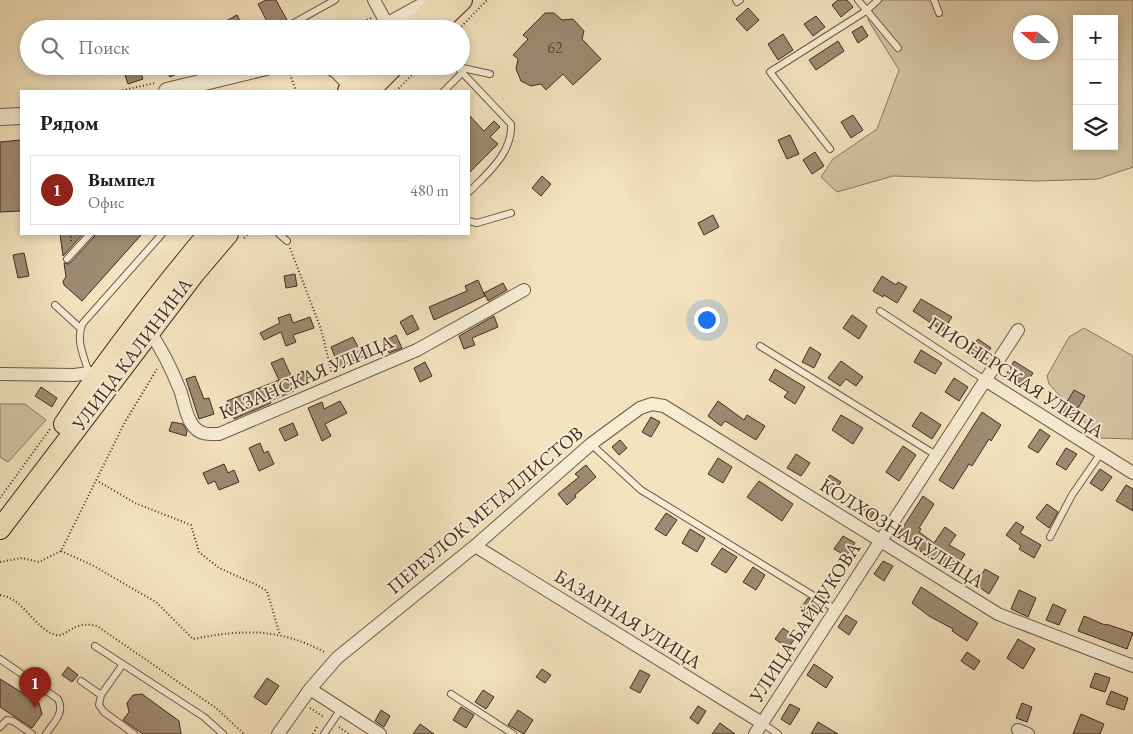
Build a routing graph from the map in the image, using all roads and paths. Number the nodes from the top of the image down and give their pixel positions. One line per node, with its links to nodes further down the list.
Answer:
1 (335, 0): 14 (lane)
2 (374, 0): 15 (street)
3 (434, 0): 16 (street)
4 (441, 0): 17 (main road)
5 (462, 0): 18 (main road)
6 (487, 0): 19 (path)
7 (736, 0): 8 (lane)
8 (740, 0)
9 (858, 0): 12 (lane)
10 (878, 0): 12 (lane)
11 (934, 0): 13 (lane)
12 (866, 11): 20 (lane); 38 (lane)
13 (939, 13)
14 (299, 20)
15 (381, 20)
16 (389, 20)
17 (421, 20)
18 (441, 20)
19 (468, 20)
20 (898, 48)
21 (470, 70): 22 (lane)
22 (490, 74)
23 (233, 75): 31 (street)
24 (290, 75): 32 (path)
25 (342, 75): 33 (street)
26 (368, 75): 33 (main road)
27 (380, 75): 33 (main road)
28 (412, 75): 34 (path)
29 (460, 75): 35 (lane)
30 (464, 75): 39 (lane)
31 (171, 90)
32 (296, 90)
33 (357, 90)
34 (397, 90)
35 (445, 90)
36 (20, 116): 37 (street)
37 (0, 117)
38 (830, 149)
39 (470, 191)
40 (510, 213): 41 (lane)
41 (470, 221)
42 (89, 235): 48 (lane)
43 (161, 235): 52 (lane)
44 (207, 235): 58 (main road, УЛИЦА КАЛИНИНА)
45 (227, 235): 54 (main road, УЛИЦА КАЛИНИНА)
46 (280, 235): 47 (lane)
47 (287, 241): 60 (path)
48 (68, 259)
49 (524, 290): 60 (street, КАЗАНСКАЯ УЛИЦА)
50 (55, 305): 52 (lane)
51 (880, 311): 59 (lane, ПИОНЕРСКАЯ УЛИЦА)
52 (80, 328): 58 (lane)
53 (1018, 330): 59 (street, УЛИЦА БАЙДУКОВА)
54 (149, 332): 56 (street, КАЗАНСКАЯ УЛИЦА); 65 (main road, УЛИЦА КАЛИНИНА)
55 (760, 346): 64 (lane)
56 (165, 357): 60 (street, КАЗАНСКАЯ УЛИЦА); 67 (path)
57 (0, 374): 58 (street)
58 (92, 375): 65 (main road, УЛИЦА КАЛИНИНА)
59 (985, 380): 63 (street, ПИОНЕРСКАЯ УЛИЦА); 64 (street, УЛИЦА БАЙДУКОВА)
60 (335, 384)
61 (664, 406): 62 (street, ПЕРЕУЛОК МЕТАЛЛИСТОВ); 72 (street, КОЛХОЗНАЯ УЛИЦА)
62 (591, 444): 73 (street, ПЕРЕУЛОК МЕТАЛЛИСТОВ); 76 (lane)
63 (1101, 453): 66 (street, ПИОНЕРСКАЯ УЛИЦА); 71 (lane)
64 (936, 455): 72 (street, УЛИЦА БАЙДУКОВА)
65 (32, 471): 68 (path); 69 (main road); 70 (main road)
66 (1133, 473)
67 (96, 480): 74 (path); 77 (path)
68 (0, 498)
69 (0, 513)
70 (0, 528)
71 (1050, 537)
72 (880, 542): 76 (street, УЛИЦА БАЙДУКОВА); 82 (street, КОЛХОЗНАЯ УЛИЦА)
73 (475, 546): 79 (street, ПЕРЕУЛОК МЕТАЛЛИСТОВ); 89 (street, БАЗАРНАЯ УЛИЦА)
74 (61, 551): 75 (path); 77 (path)
75 (0, 562)
76 (835, 609): 89 (street, УЛИЦА БАЙДУКОВА)
77 (280, 635): 79 (path)
78 (95, 646): 81 (lane)
79 (336, 658): 84 (street, ПЕРЕУЛОК МЕТАЛЛИСТОВ)
80 (0, 659): 92 (lane)
81 (123, 664): 86 (lane); 94 (lane)
82 (1133, 666)
83 (81, 681): 86 (lane)
84 (310, 689): 87 (street); 95 (street, ПЕРЕУЛОК МЕТАЛЛИСТОВ)
85 (451, 694): 90 (lane)
86 (101, 695): 93 (lane)
87 (341, 709): 96 (lane); 97 (street)
88 (0, 727): 91 (lane)
89 (758, 729): 99 (lane)
90 (503, 731): 98 (lane)
91 (32, 734)
92 (46, 734)
93 (134, 734)
94 (223, 734)
95 (278, 734)
96 (324, 734)
97 (380, 734)
98 (513, 734)
99 (778, 734)

